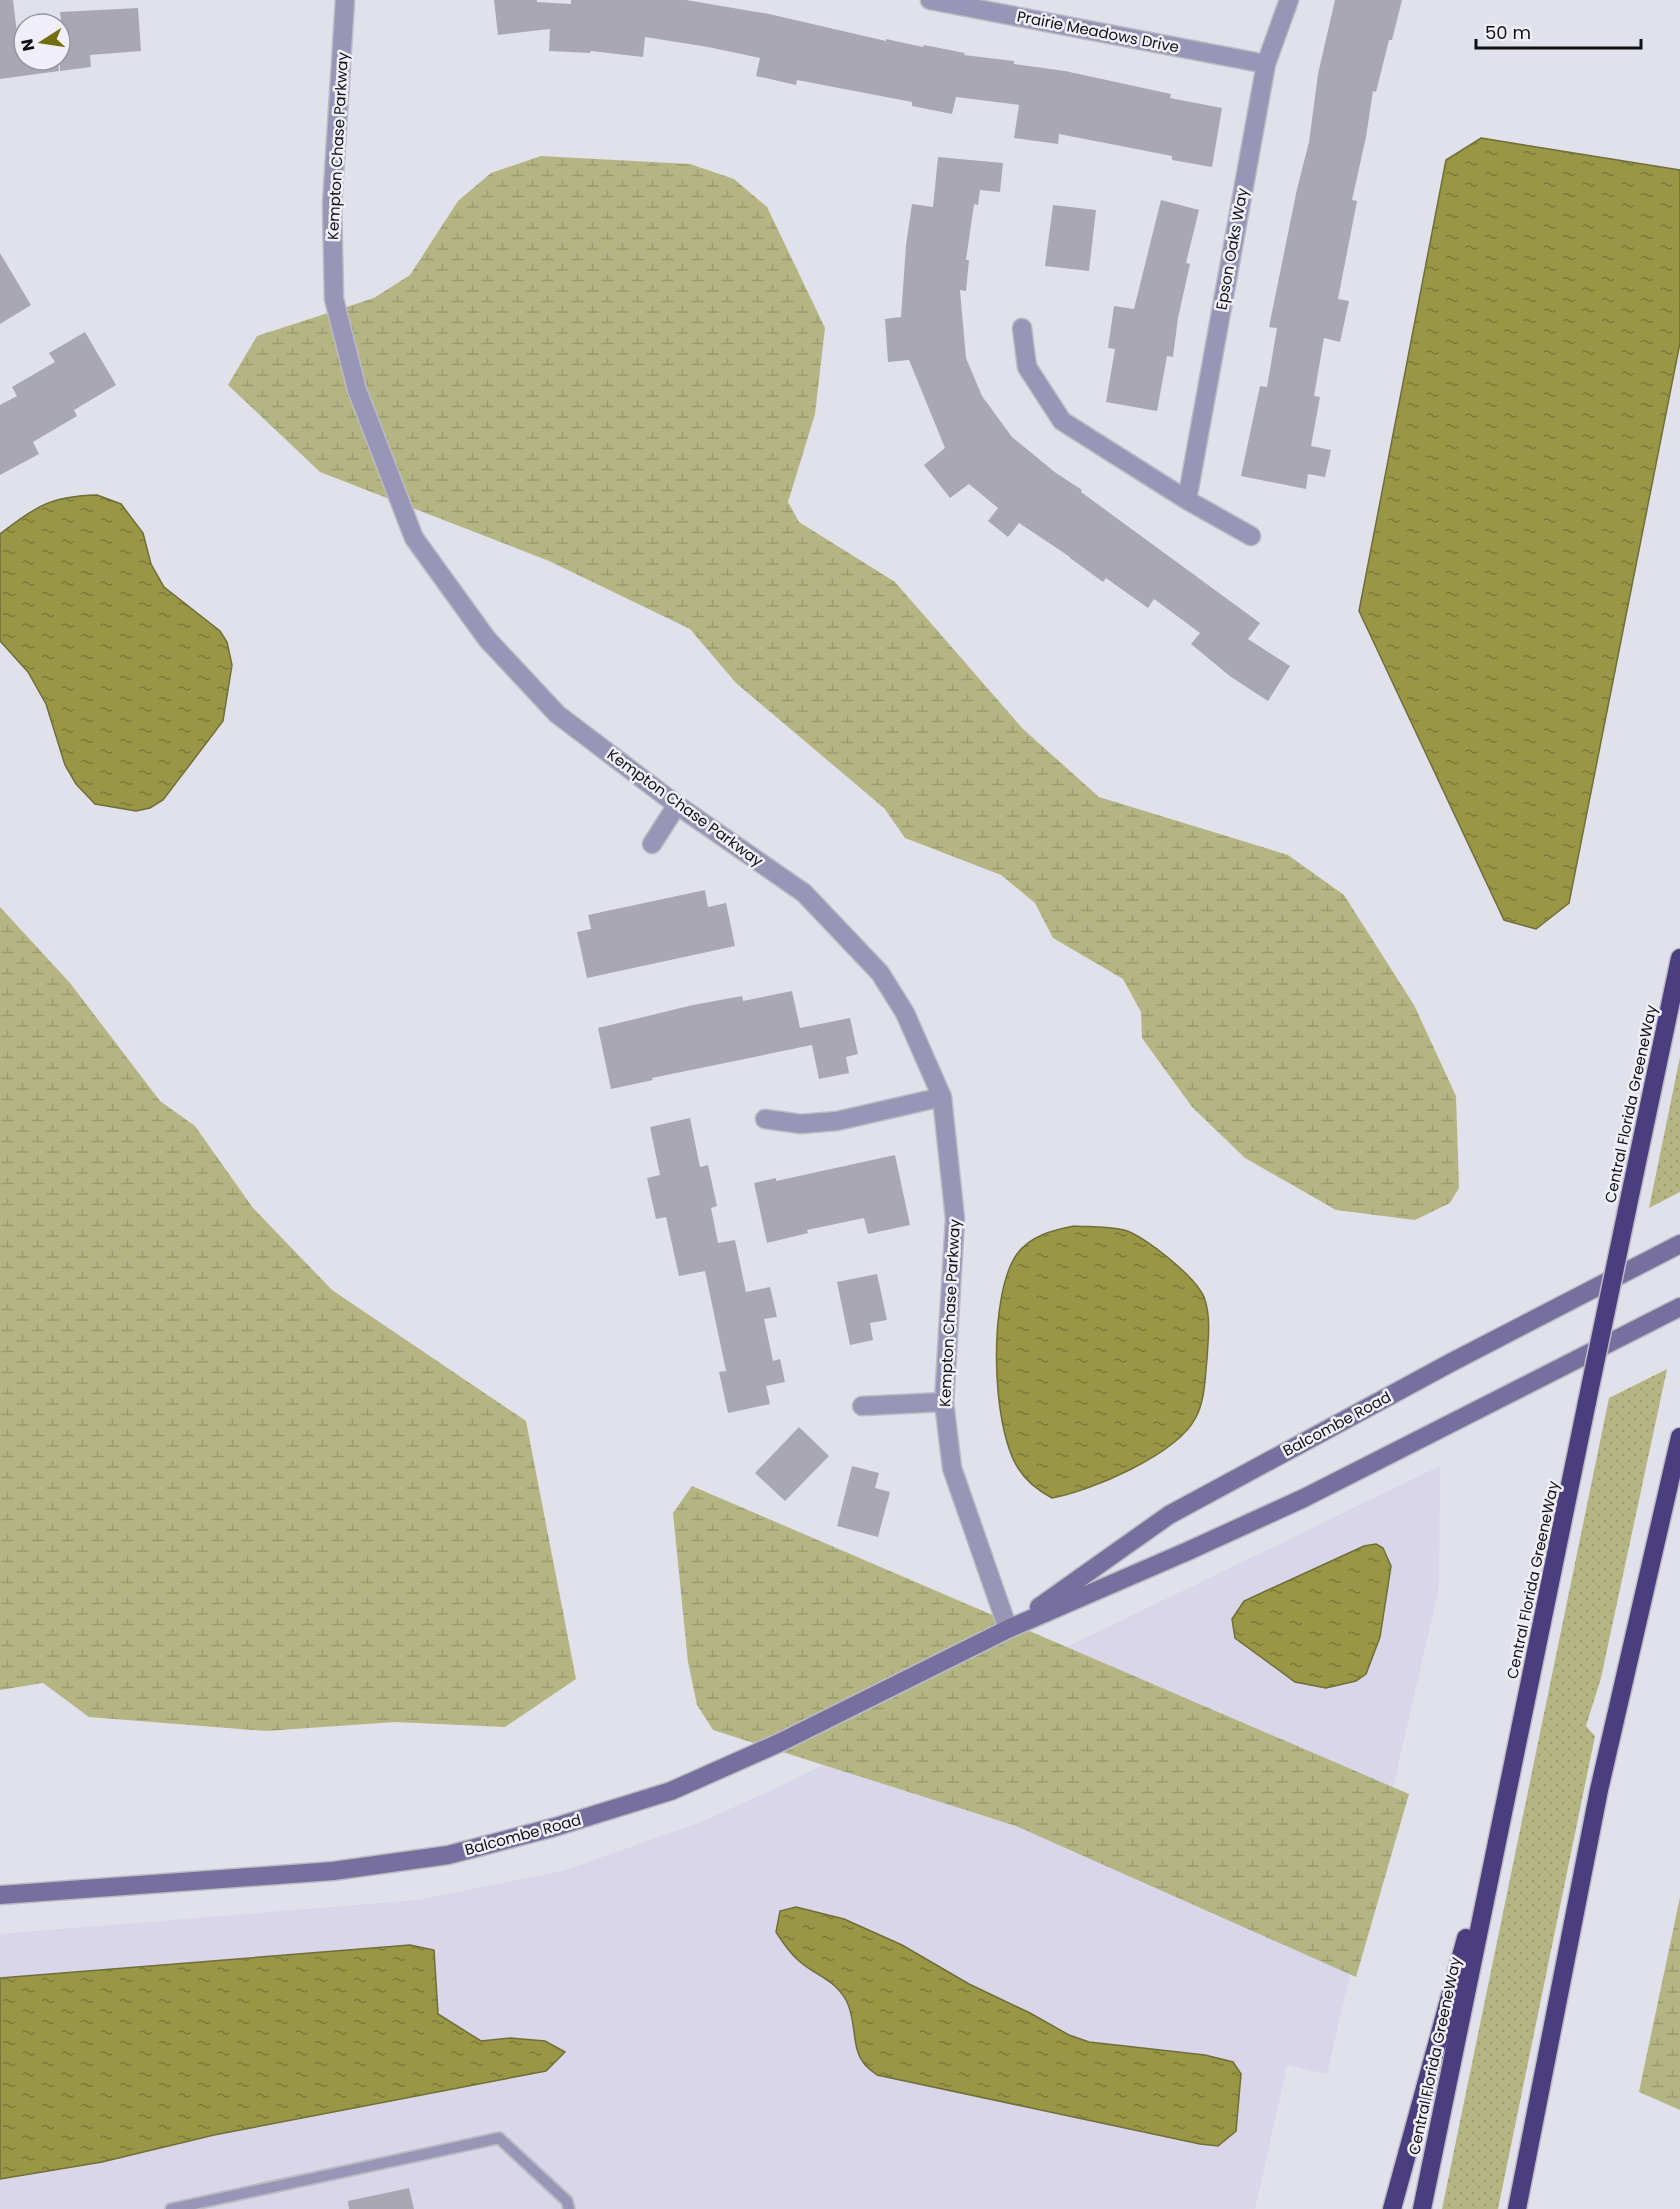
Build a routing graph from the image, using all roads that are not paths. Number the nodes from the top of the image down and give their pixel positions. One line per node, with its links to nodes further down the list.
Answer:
1 (345, 0): 8 (street, Kempton Chase Parkway)
2 (930, 0): 4 (street, Prairie Meadows Drive)
3 (1288, 0): 4 (street, Epson Oaks Way)
4 (1266, 64): 6 (street, Epson Oaks Way)
5 (1022, 328): 6 (street)
6 (1187, 500): 7 (street)
7 (1251, 536)
8 (676, 805): 9 (street); 11 (street, Kempton Chase Parkway)
9 (652, 844)
10 (1680, 958): 19 (highway, Central Florida GreeneWay, bridge)
11 (942, 1097): 12 (street); 15 (street, Kempton Chase Parkway)
12 (765, 1119)
13 (1680, 1244): 18 (street, Balcombe Road)
14 (1680, 1307): 18 (street, Balcombe Road)
15 (944, 1402): 16 (street); 18 (street, Kempton Chase Parkway)
16 (862, 1406)
17 (1680, 1437): 25 (highway)
18 (1008, 1629): 20 (street, Balcombe Road)
19 (1512, 1772): 23 (highway); 24 (highway, Central Florida GreeneWay)
20 (0, 1895)
21 (171, 2209): 22 (lane)
22 (569, 2209)
23 (1392, 2209)
24 (1422, 2209)
25 (1517, 2209)

